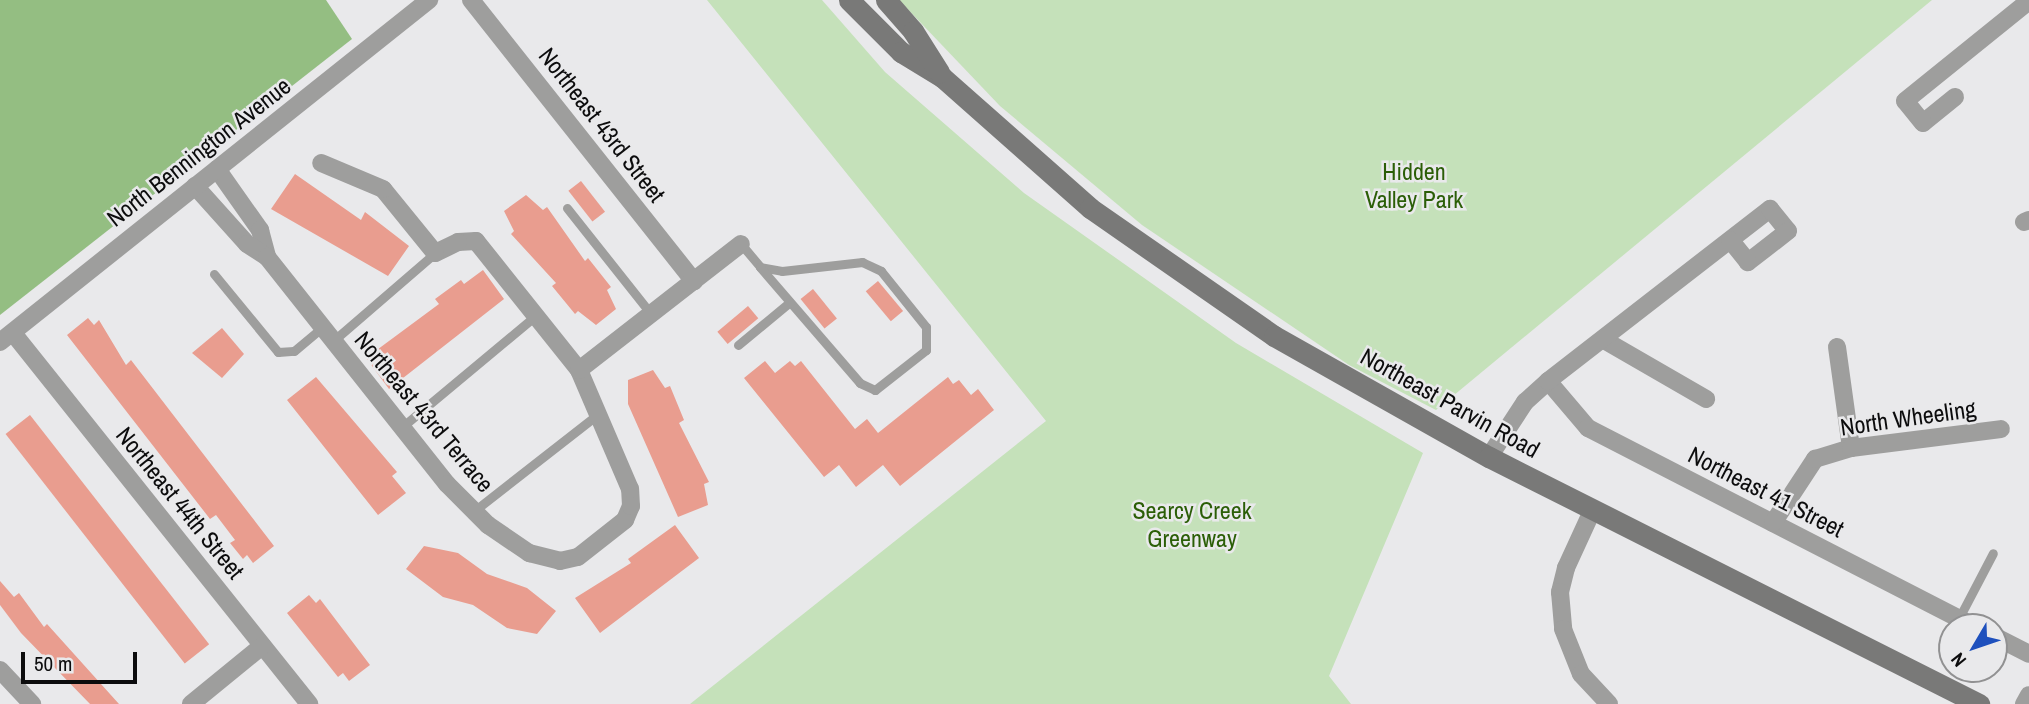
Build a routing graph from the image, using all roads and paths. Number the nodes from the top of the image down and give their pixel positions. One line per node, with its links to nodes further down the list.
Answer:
1 (429, 0): 9 (street, North Bennington Avenue)
2 (471, 0): 18 (street, Northeast 43rd Street)
3 (849, 0): 6 (main road, Northeast Parvin Road)
4 (886, 0): 6 (main road, Northeast Parvin Road)
5 (2029, 1): 7 (street)
6 (942, 77): 34 (main road, Northeast Parvin Road)
7 (1955, 97)
8 (321, 163): 14 (street)
9 (217, 169): 10 (street, North Bennington Avenue); 15 (street, Northeast 43rd Terrace)
10 (195, 186): 15 (street, Northeast 43rd Terrace); 23 (street, North Bennington Avenue)
11 (566, 208): 20 (lane)
12 (1730, 240): 24 (street)
13 (741, 244): 16 (lane); 18 (street)
14 (435, 253): 21 (street, Northeast 43rd Terrace); 22 (lane)
15 (267, 257): 22 (street, Northeast 43rd Terrace)
16 (760, 267): 19 (lane); 19 (lane)
17 (214, 274): 22 (lane)
18 (694, 281): 20 (street)
19 (790, 302): 25 (lane)
20 (651, 314): 27 (street)
21 (535, 316): 27 (street, Northeast 43rd Terrace); 31 (lane)
22 (328, 334): 31 (street, Northeast 43rd Terrace)
23 (6, 337): 42 (street, Northeast 44th Street)
24 (1604, 340): 28 (street); 29 (street)
25 (738, 345)
26 (1837, 347): 33 (street)
27 (579, 370): 30 (street, Northeast 43rd Terrace)
28 (1548, 381): 34 (street); 37 (street, Northeast 41 Street)
29 (1706, 399)
30 (598, 414): 36 (lane); 36 (street, Northeast 43rd Terrace)
31 (402, 427): 36 (street, Northeast 43rd Terrace)
32 (2001, 429): 33 (street, North Wheeling)
33 (1851, 448): 37 (street, North Wheeling)
34 (1489, 457): 35 (main road, Northeast Parvin Road)
35 (1593, 509): 49 (street); 50 (main road, Northeast Parvin Road)
36 (474, 511)
37 (1773, 523): 39 (street, Northeast 41 Street)
38 (1993, 553): 40 (lane)
39 (1949, 613)
40 (1962, 613)
41 (2008, 643): 43 (street)
42 (262, 646): 47 (street); 48 (street, Northeast 44th Street)
43 (2029, 654)
44 (0, 670): 46 (street)
45 (2029, 695): 51 (street)
46 (32, 704)
47 (191, 704)
48 (309, 704)
49 (1609, 704)
50 (1979, 704)
51 (2024, 704)

